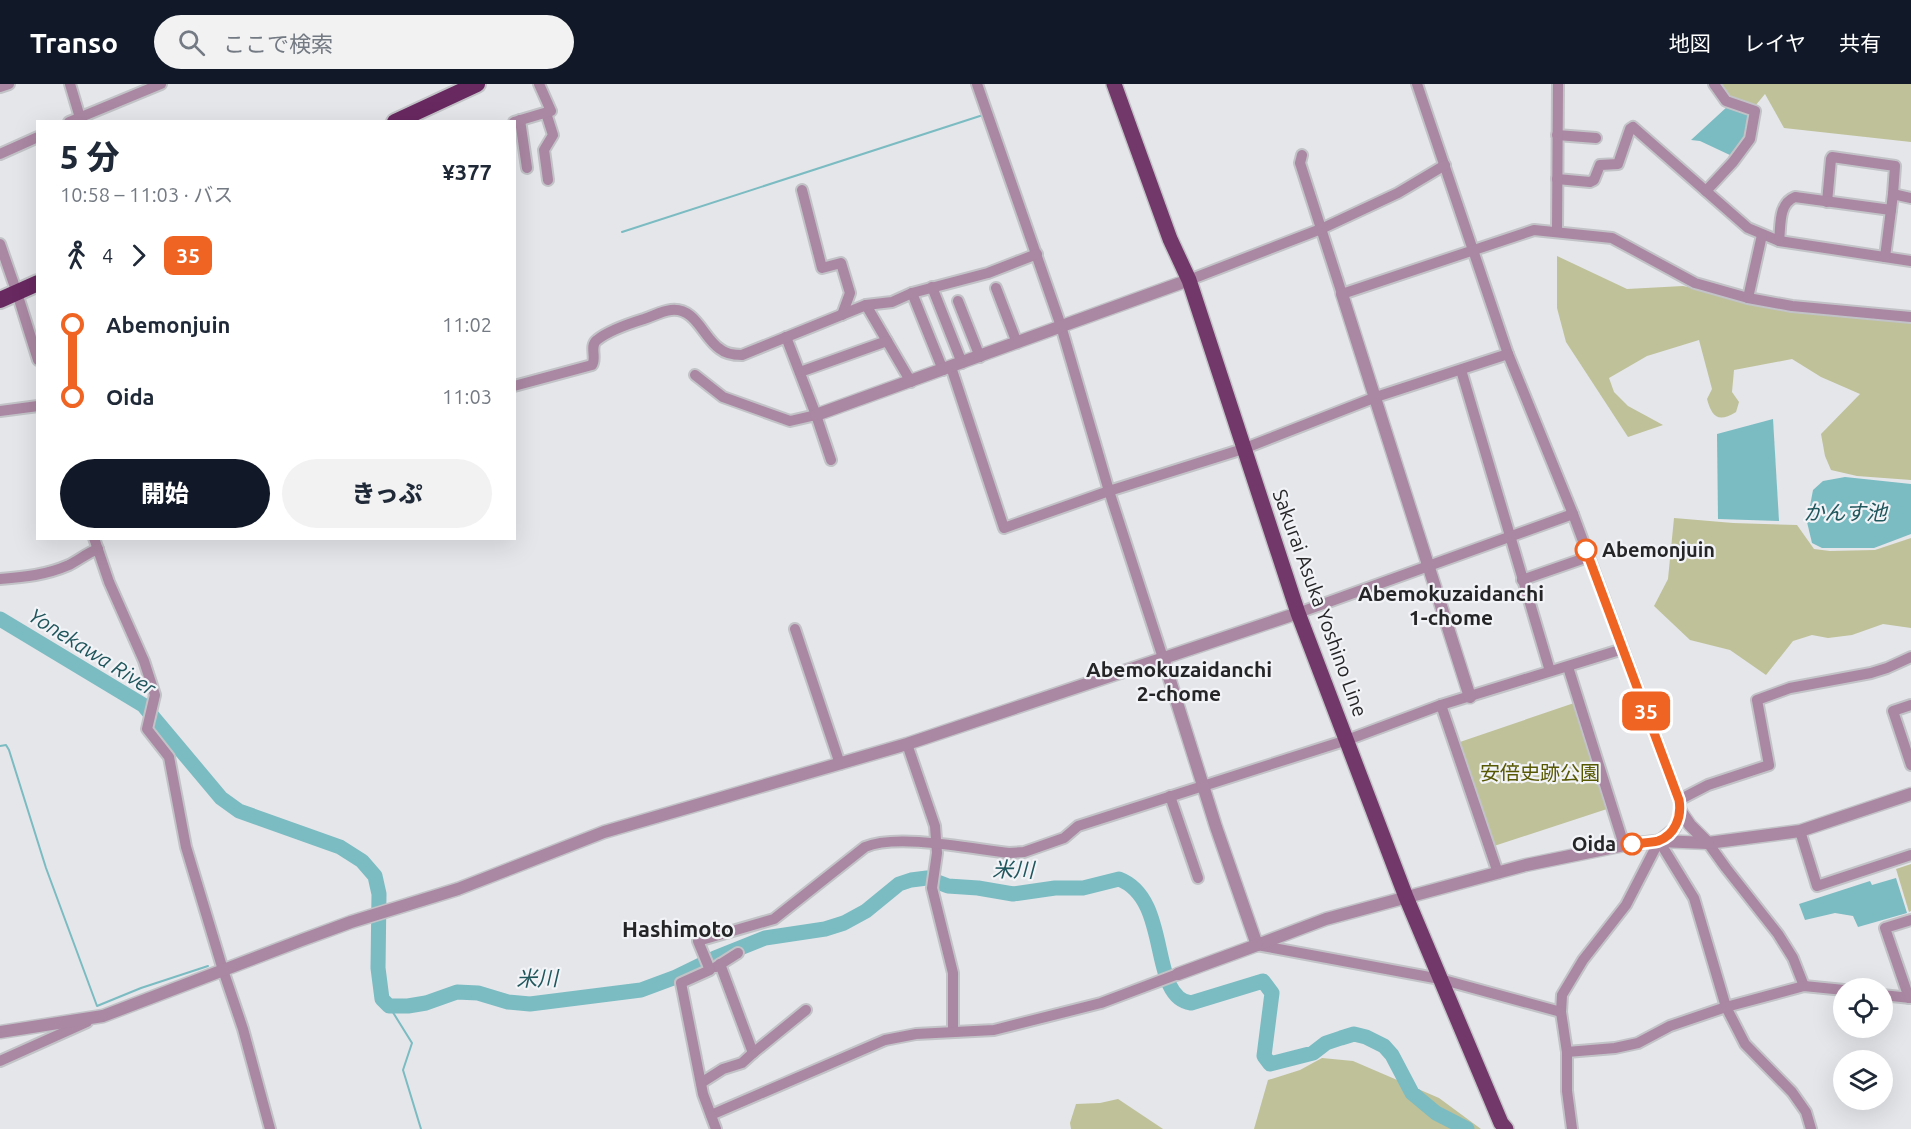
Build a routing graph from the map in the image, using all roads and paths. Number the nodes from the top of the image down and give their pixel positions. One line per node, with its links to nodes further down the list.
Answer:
1 (9, 84): 11 (street)
2 (70, 84): 13 (street)
3 (161, 84): 13 (street)
4 (477, 84): 14 (highway)
5 (539, 84): 12 (street)
6 (977, 84): 37 (street)
7 (1114, 84): 40 (main road, Sakurai Asuka Yoshino Line)
8 (1418, 84): 21 (street)
9 (1558, 84): 16 (street)
10 (1714, 84): 26 (street)
11 (0, 87)
12 (546, 113): 15 (street); 24 (street)
13 (77, 120)
14 (399, 120)
15 (517, 121): 22 (street)
16 (1557, 135): 18 (street); 23 (street)
17 (36, 137): 19 (street)
18 (1596, 138)
19 (0, 154)
20 (1302, 155): 31 (street)
21 (1445, 165): 31 (street); 36 (street)
22 (527, 168)
23 (1557, 179): 26 (street); 32 (street)
24 (548, 180)
25 (802, 190): 51 (street)
26 (1706, 191): 33 (street)
27 (1893, 194): 28 (street); 29 (street); 30 (street)
28 (1911, 198)
29 (1827, 202): 30 (street); 34 (street)
30 (1891, 210): 38 (street)
31 (1321, 229): 40 (street); 46 (street)
32 (1557, 231): 36 (street); 47 (street)
33 (1762, 235): 34 (street); 47 (street)
34 (1779, 241): 38 (street)
35 (0, 244): 44 (street)
36 (1473, 251): 46 (street); 58 (street)
37 (1037, 254): 42 (street); 53 (street)
38 (1885, 257): 39 (street)
39 (1911, 261)
40 (1189, 280): 53 (street); 70 (main road, Sakurai Asuka Yoshino Line)
41 (36, 284): 44 (highway)
42 (932, 287): 45 (street); 60 (street)
43 (996, 288): 56 (street)
44 (17, 293): 48 (highway); 57 (street)
45 (912, 293): 50 (street); 60 (street)
46 (1342, 294): 66 (street)
47 (1748, 298): 52 (street)
48 (0, 300)
49 (958, 301): 59 (street)
50 (866, 305): 51 (street); 55 (street)
51 (842, 315): 54 (street)
52 (1911, 317)
53 (1061, 326): 56 (street); 72 (street)
54 (786, 338): 62 (street); 65 (street)
55 (887, 341): 62 (street); 64 (street)
56 (1017, 343): 59 (street)
57 (36, 354)
58 (1508, 354): 61 (street); 73 (street)
59 (980, 357): 60 (street)
60 (952, 367): 64 (street); 72 (street)
61 (1461, 370): 66 (street); 74 (street)
62 (800, 372): 69 (street)
63 (695, 375): 69 (street)
64 (910, 382): 69 (street)
65 (516, 385)
66 (1376, 397): 70 (street); 77 (street)
67 (36, 406): 68 (street)
68 (0, 411)
69 (816, 415): 71 (street)
70 (1243, 449): 72 (street); 80 (main road, Sakurai Asuka Yoshino Line)
71 (831, 460)
72 (1109, 491): 84 (street)
73 (1573, 514): 74 (street); 76 (street)
74 (1509, 538): 77 (street); 79 (street)
75 (96, 544): 78 (street); 112 (street)
76 (1588, 557): 79 (street); 82 (street)
77 (1430, 565): 80 (street); 87 (street)
78 (0, 579)
79 (1522, 580): 86 (street)
80 (1298, 613): 84 (street); 90 (main road, Sakurai Asuka Yoshino Line)
81 (795, 629): 93 (street)
82 (1623, 649): 85 (street); 98 (street)
83 (1911, 657): 98 (street)
84 (1163, 658): 91 (street); 95 (street)
85 (1568, 667): 86 (street); 103 (street)
86 (1550, 671): 87 (street)
87 (1470, 697): 88 (street)
88 (1441, 705): 90 (street); 105 (street)
89 (1911, 705): 92 (street)
90 (1347, 740): 95 (street); 107 (main road, Sakurai Asuka Yoshino Line)
91 (907, 744): 93 (street); 102 (street)
92 (1909, 752): 94 (street)
93 (840, 764): 112 (street)
94 (1911, 765)
95 (1202, 785): 97 (street); 109 (street)
96 (1911, 794): 99 (street)
97 (1170, 796): 102 (street); 106 (street)
98 (1680, 806): 100 (street); 101 (street)
99 (1800, 831): 101 (street); 104 (street)
100 (1659, 841): 101 (street); 103 (street); 119 (street); 121 (street)
101 (1708, 843): 115 (street)
102 (938, 844): 111 (street); 124 (street)
103 (1624, 845): 105 (street)
104 (1911, 855)
105 (1498, 873): 107 (street)
106 (1198, 878)
107 (1406, 897): 109 (street); 114 (main road, Sakurai Asuka Yoshino Line)
108 (1911, 920): 118 (street)
109 (1257, 945): 113 (street); 114 (street)
110 (738, 953): 111 (street)
111 (715, 967): 126 (street); 128 (street)
112 (223, 970): 122 (street); 130 (street)
113 (1178, 974): 124 (street)
114 (1440, 979): 121 (street); 132 (main road, Sakurai Asuka Yoshino Line)
115 (1804, 986): 116 (street); 119 (street)
116 (1833, 989)
117 (1893, 996): 118 (street)
118 (1910, 998)
119 (1726, 1007): 125 (street); 134 (street)
120 (806, 1010): 126 (street)
121 (1561, 1012): 125 (street)
122 (103, 1016): 123 (street); 127 (street)
123 (0, 1032)
124 (953, 1032): 129 (street)
125 (1567, 1052): 133 (street)
126 (753, 1053): 128 (street)
127 (0, 1061)
128 (701, 1083): 129 (street)
129 (711, 1114): 131 (street)
130 (270, 1129)
131 (716, 1129)
132 (1506, 1129)
133 (1572, 1129)
134 (1811, 1129)

